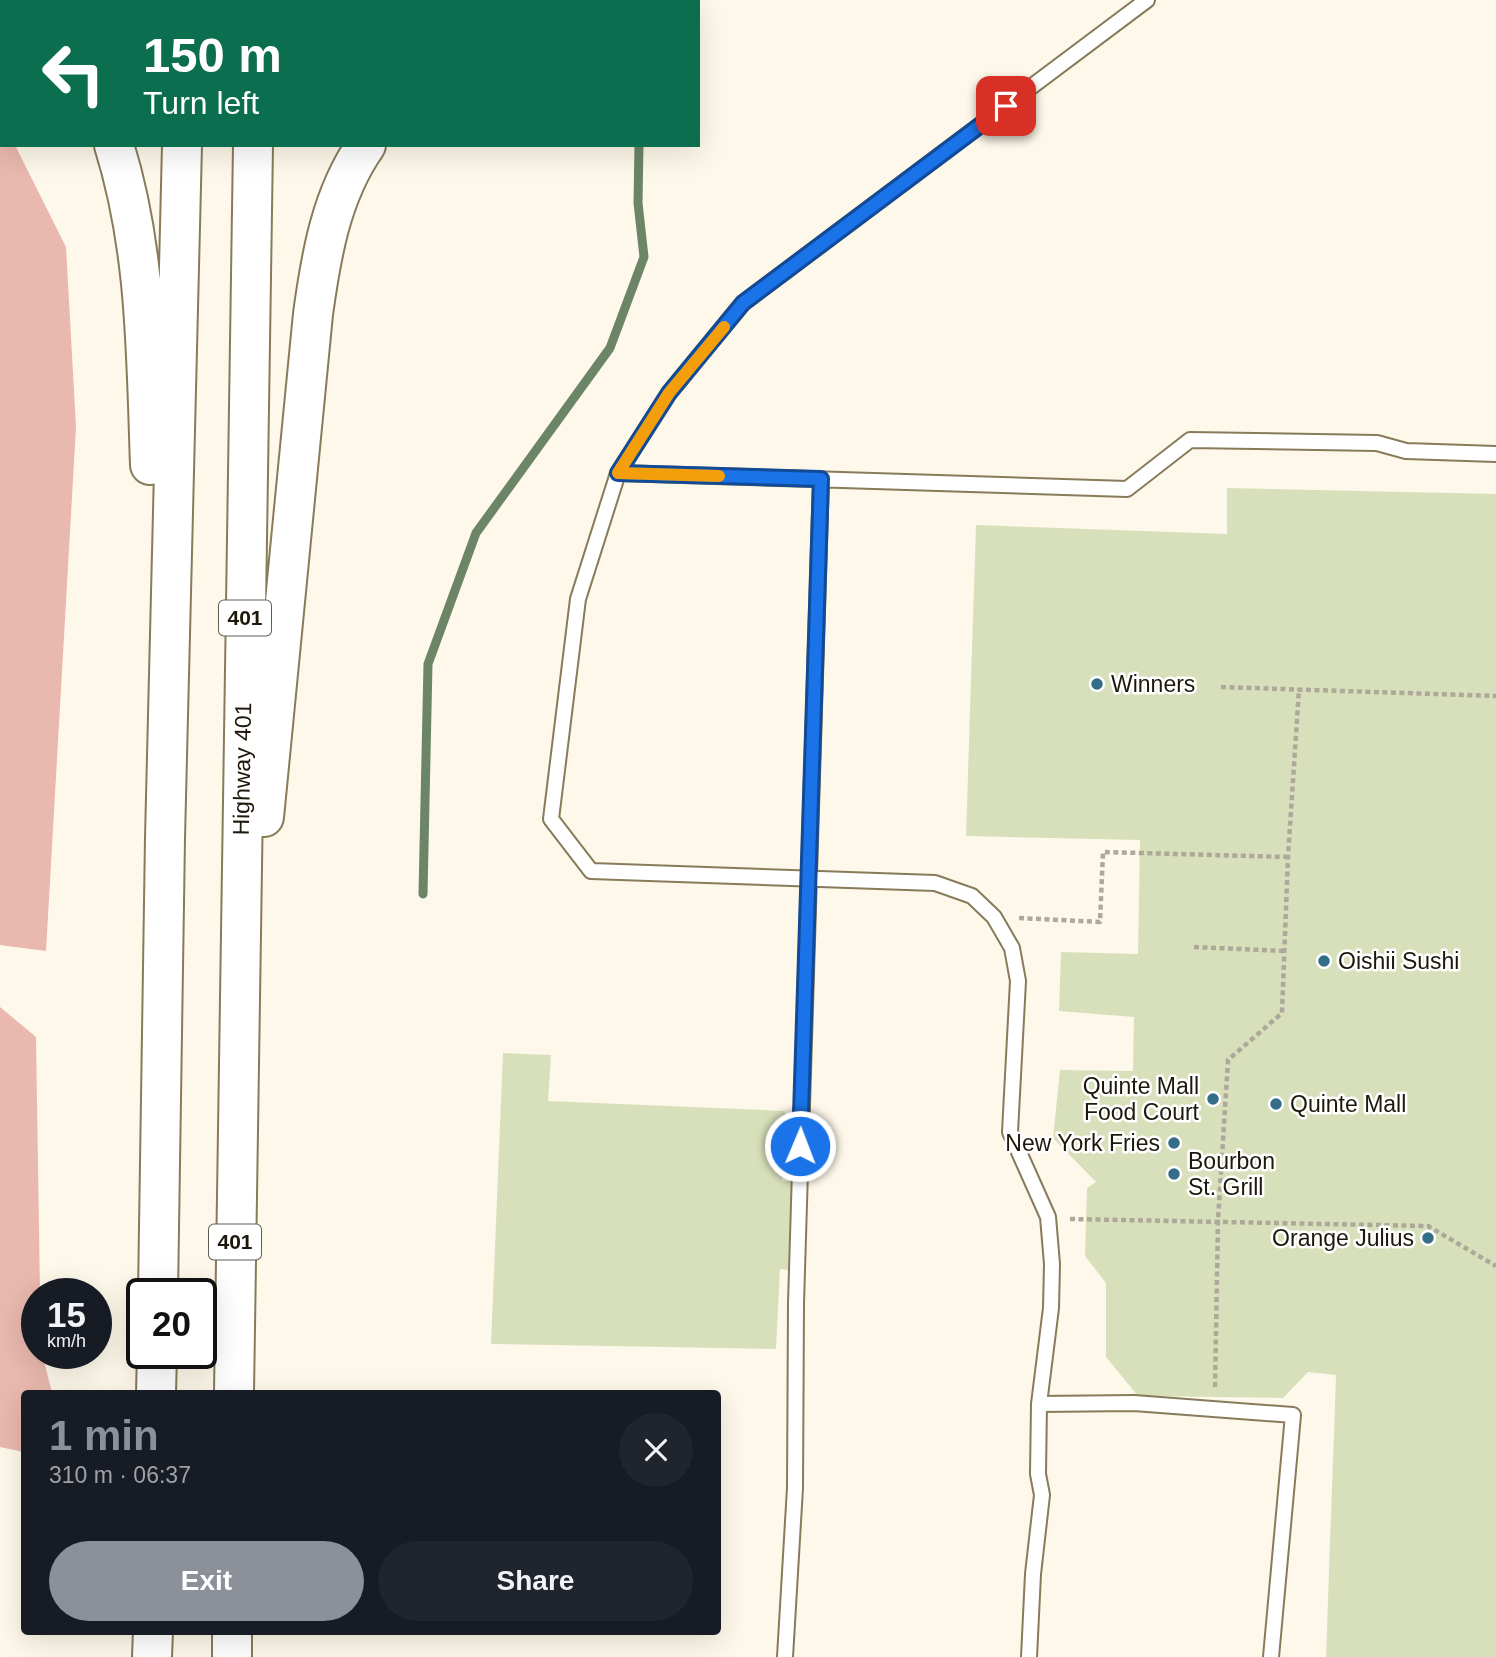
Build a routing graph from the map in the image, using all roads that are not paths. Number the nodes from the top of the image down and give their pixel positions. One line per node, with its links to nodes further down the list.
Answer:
1 (1147, 0): 7 (lane)
2 (115, 147): 9 (highway)
3 (182, 147): 9 (highway)
4 (253, 147): 11 (highway, Highway 401 / 401)
5 (365, 147): 11 (highway)
6 (1496, 454): 8 (lane)
7 (618, 473): 8 (lane); 10 (lane)
8 (821, 479): 10 (lane)
9 (165, 838): 12 (highway)
10 (807, 879): 16 (lane); 21 (lane)
11 (236, 1091): 15 (highway, Highway 401 / 401)
12 (158, 1278)
13 (157, 1369): 14 (highway)
14 (156, 1390)
15 (234, 1390)
16 (1039, 1404): 22 (lane); 23 (lane)
17 (153, 1635): 19 (highway)
18 (232, 1635): 20 (highway)
19 (152, 1657)
20 (232, 1657)
21 (785, 1657)
22 (1029, 1657)
23 (1271, 1657)

